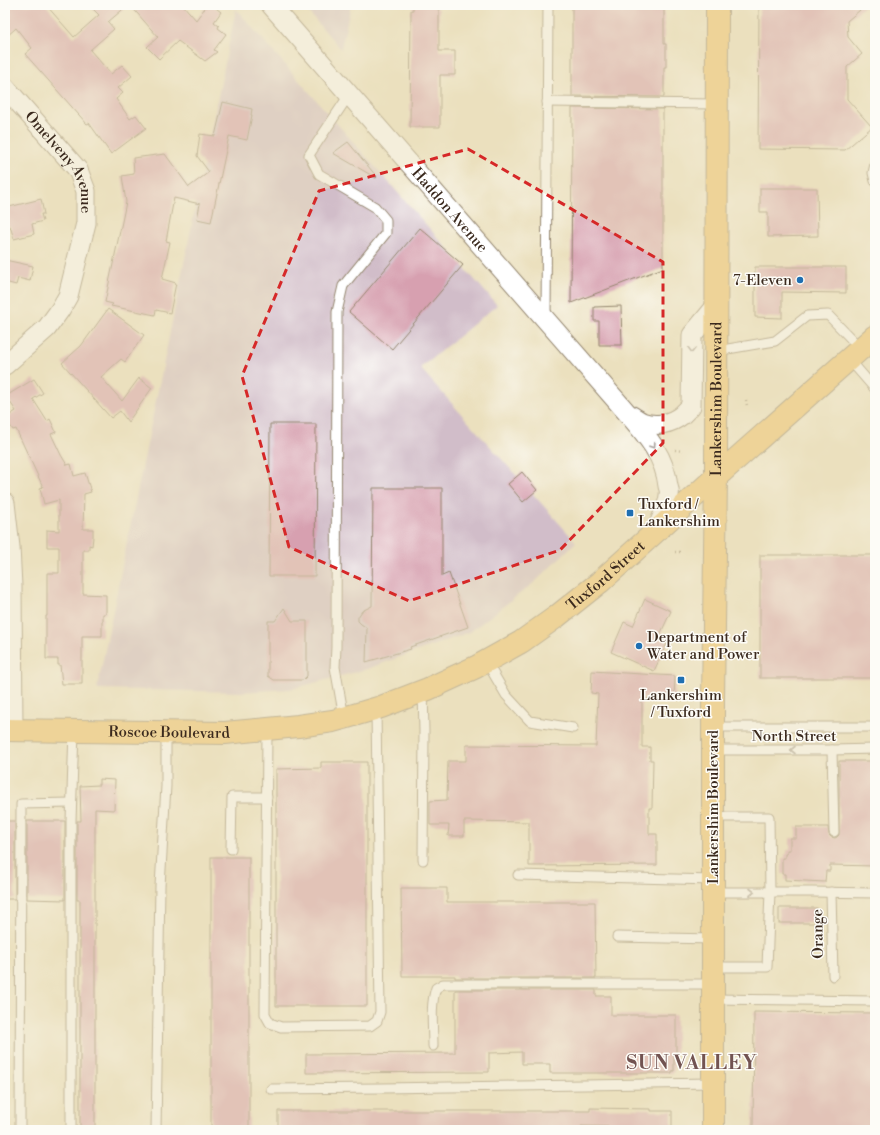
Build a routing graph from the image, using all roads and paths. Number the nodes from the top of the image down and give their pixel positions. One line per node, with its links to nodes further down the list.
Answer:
1 (271, 5): 5 (street, Haddon Avenue)
2 (548, 5): 6 (lane)
3 (717, 5): 7 (main road, Lankershim Boulevard)
4 (5, 87): 14 (street, Omelveny Avenue)
5 (349, 95): 11 (street, Haddon Avenue); 28 (lane)
6 (547, 102): 7 (lane); 11 (lane)
7 (716, 104): 10 (main road, Lankershim Boulevard)
8 (875, 164): 9 (lane)
9 (875, 181)
10 (716, 306): 13 (main road, Lankershim Boulevard); 18 (street, Haddon Avenue, one-way to 18)
11 (546, 319): 18 (street, Haddon Avenue)
12 (862, 348): 13 (lane); 15 (lane); 19 (main road, Tuxford Street)
13 (716, 351): 19 (main road, Lankershim Boulevard)
14 (5, 365)
15 (875, 389)
16 (746, 400): 17 (path)
17 (747, 406)
18 (629, 415): 21 (street, Haddon Avenue, one-way to 21)
19 (716, 477): 21 (main road, Tuxford Street); 29 (main road, Lankershim Boulevard)
20 (5, 503): 24 (street)
21 (655, 533): 25 (main road, Tuxford Street)
22 (682, 552): 23 (path)
23 (676, 553)
24 (9, 586): 33 (street)
25 (486, 661): 26 (main road, Tuxford Street); 31 (lane)
26 (423, 691): 27 (main road, Tuxford Street); 44 (lane)
27 (376, 708): 28 (main road, Tuxford Street); 39 (lane)
28 (338, 719): 32 (main road, Roscoe Boulevard)
29 (713, 727): 30 (lane); 37 (main road, Lankershim Boulevard)
30 (875, 727)
31 (573, 728)
32 (267, 729): 35 (main road, Roscoe Boulevard); 39 (lane)
33 (9, 730): 34 (main road, Roscoe Boulevard)
34 (74, 731): 35 (main road, Roscoe Boulevard); 40 (lane)
35 (166, 732): 60 (lane)
36 (875, 749): 38 (lane, North Street)
37 (713, 750): 38 (lane, North Street, one-way to 37); 41 (main road, Lankershim Boulevard)
38 (832, 750): 42 (lane)
39 (267, 797): 43 (lane)
40 (71, 803): 58 (lane); 59 (lane)
41 (713, 817): 46 (main road, Lankershim Boulevard); 47 (lane)
42 (834, 832)
43 (232, 849)
44 (423, 860)
45 (518, 875): 46 (lane)
46 (713, 886): 47 (lane, one-way to 47); 51 (main road, Lankershim Boulevard)
47 (770, 892): 48 (lane); 53 (lane)
48 (831, 892): 49 (lane); 52 (lane, Orange)
49 (875, 893)
50 (617, 937): 51 (lane)
51 (713, 939): 53 (main road, Lankershim Boulevard)
52 (833, 976)
53 (713, 984): 54 (lane); 55 (lane); 56 (main road, Lankershim Boulevard)
54 (875, 1001)
55 (433, 1046)
56 (713, 1083): 57 (lane); 61 (main road, Lankershim Boulevard)
57 (271, 1089)
58 (20, 1130)
59 (71, 1130)
60 (156, 1130)
61 (713, 1130)

